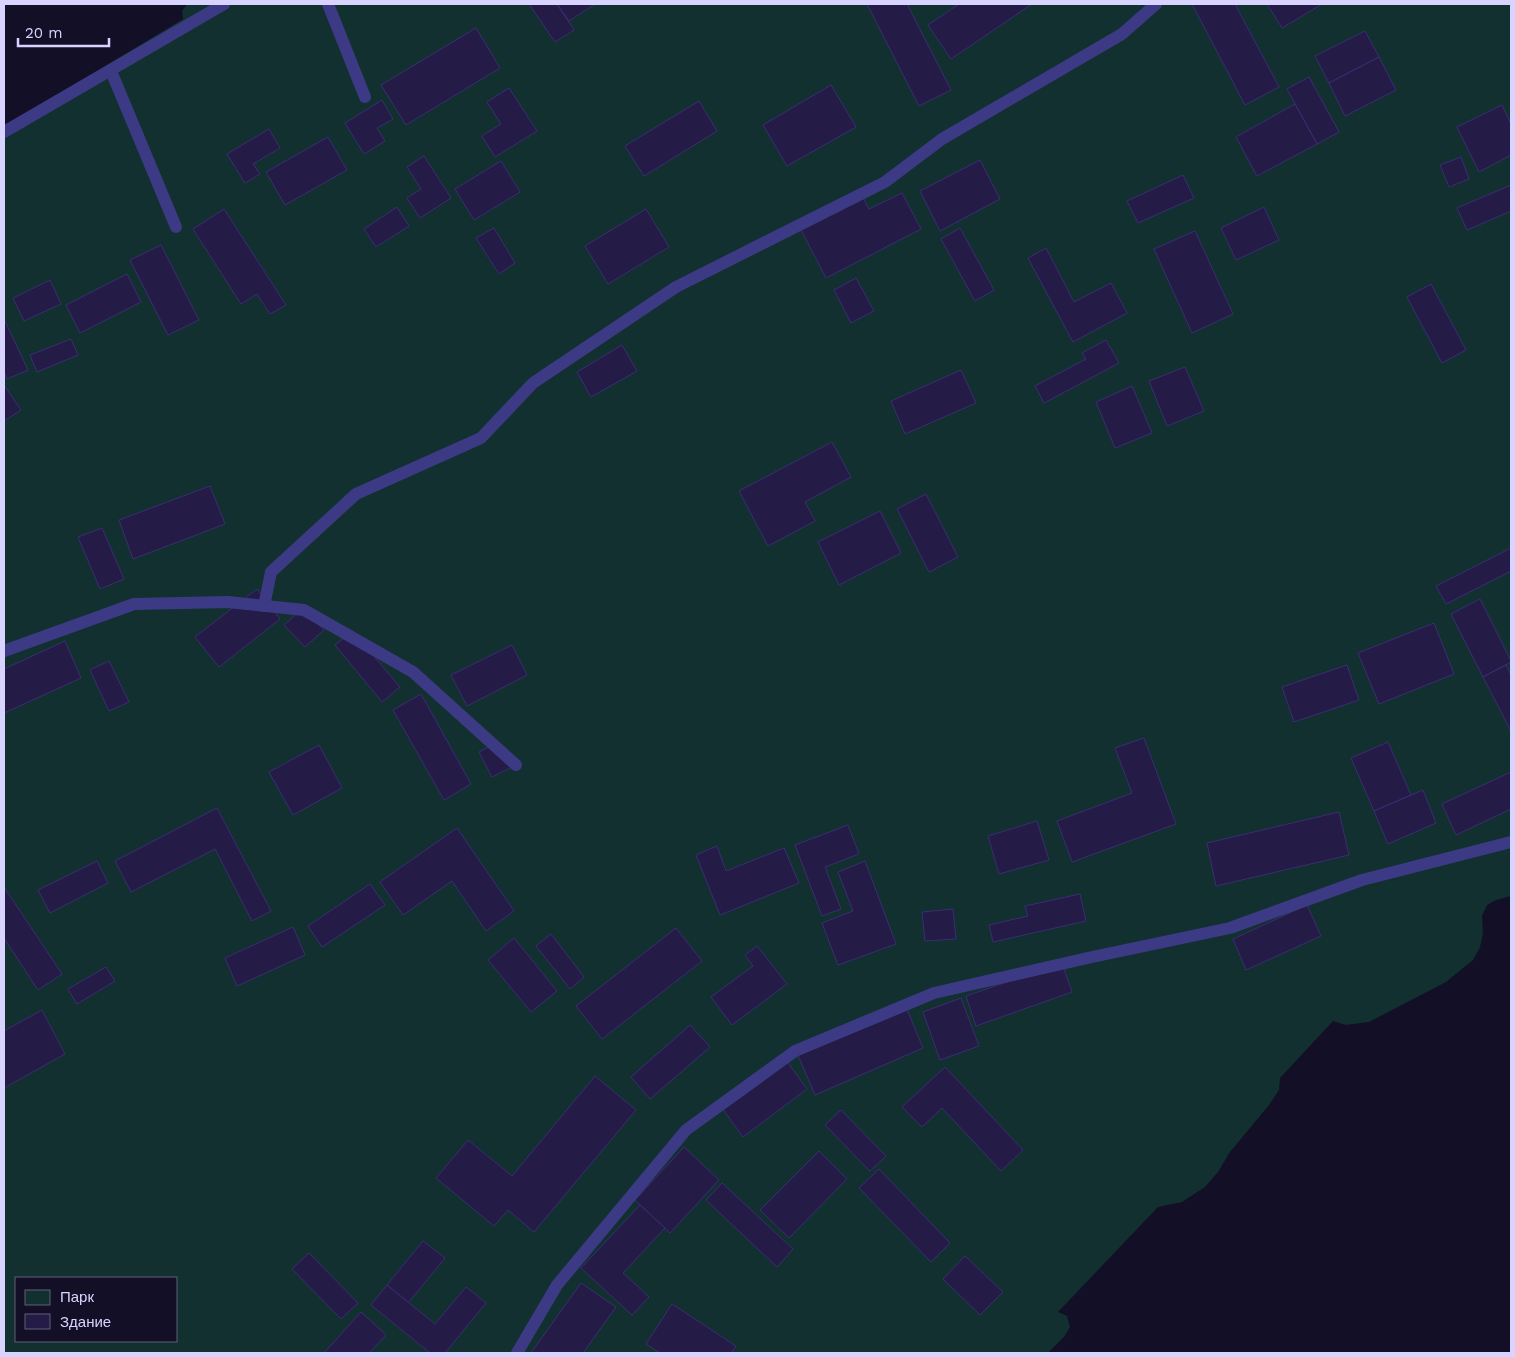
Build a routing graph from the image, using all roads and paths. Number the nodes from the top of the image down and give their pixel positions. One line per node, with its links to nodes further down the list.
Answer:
1 (224, 4): 4 (lane)
2 (328, 4): 5 (lane)
3 (1156, 4): 8 (lane)
4 (111, 71): 6 (lane); 7 (lane)
5 (365, 97)
6 (4, 132)
7 (176, 227)
8 (264, 606): 9 (lane); 10 (lane)
9 (4, 651)
10 (516, 765)
11 (1511, 842): 12 (lane)
12 (517, 1353)

